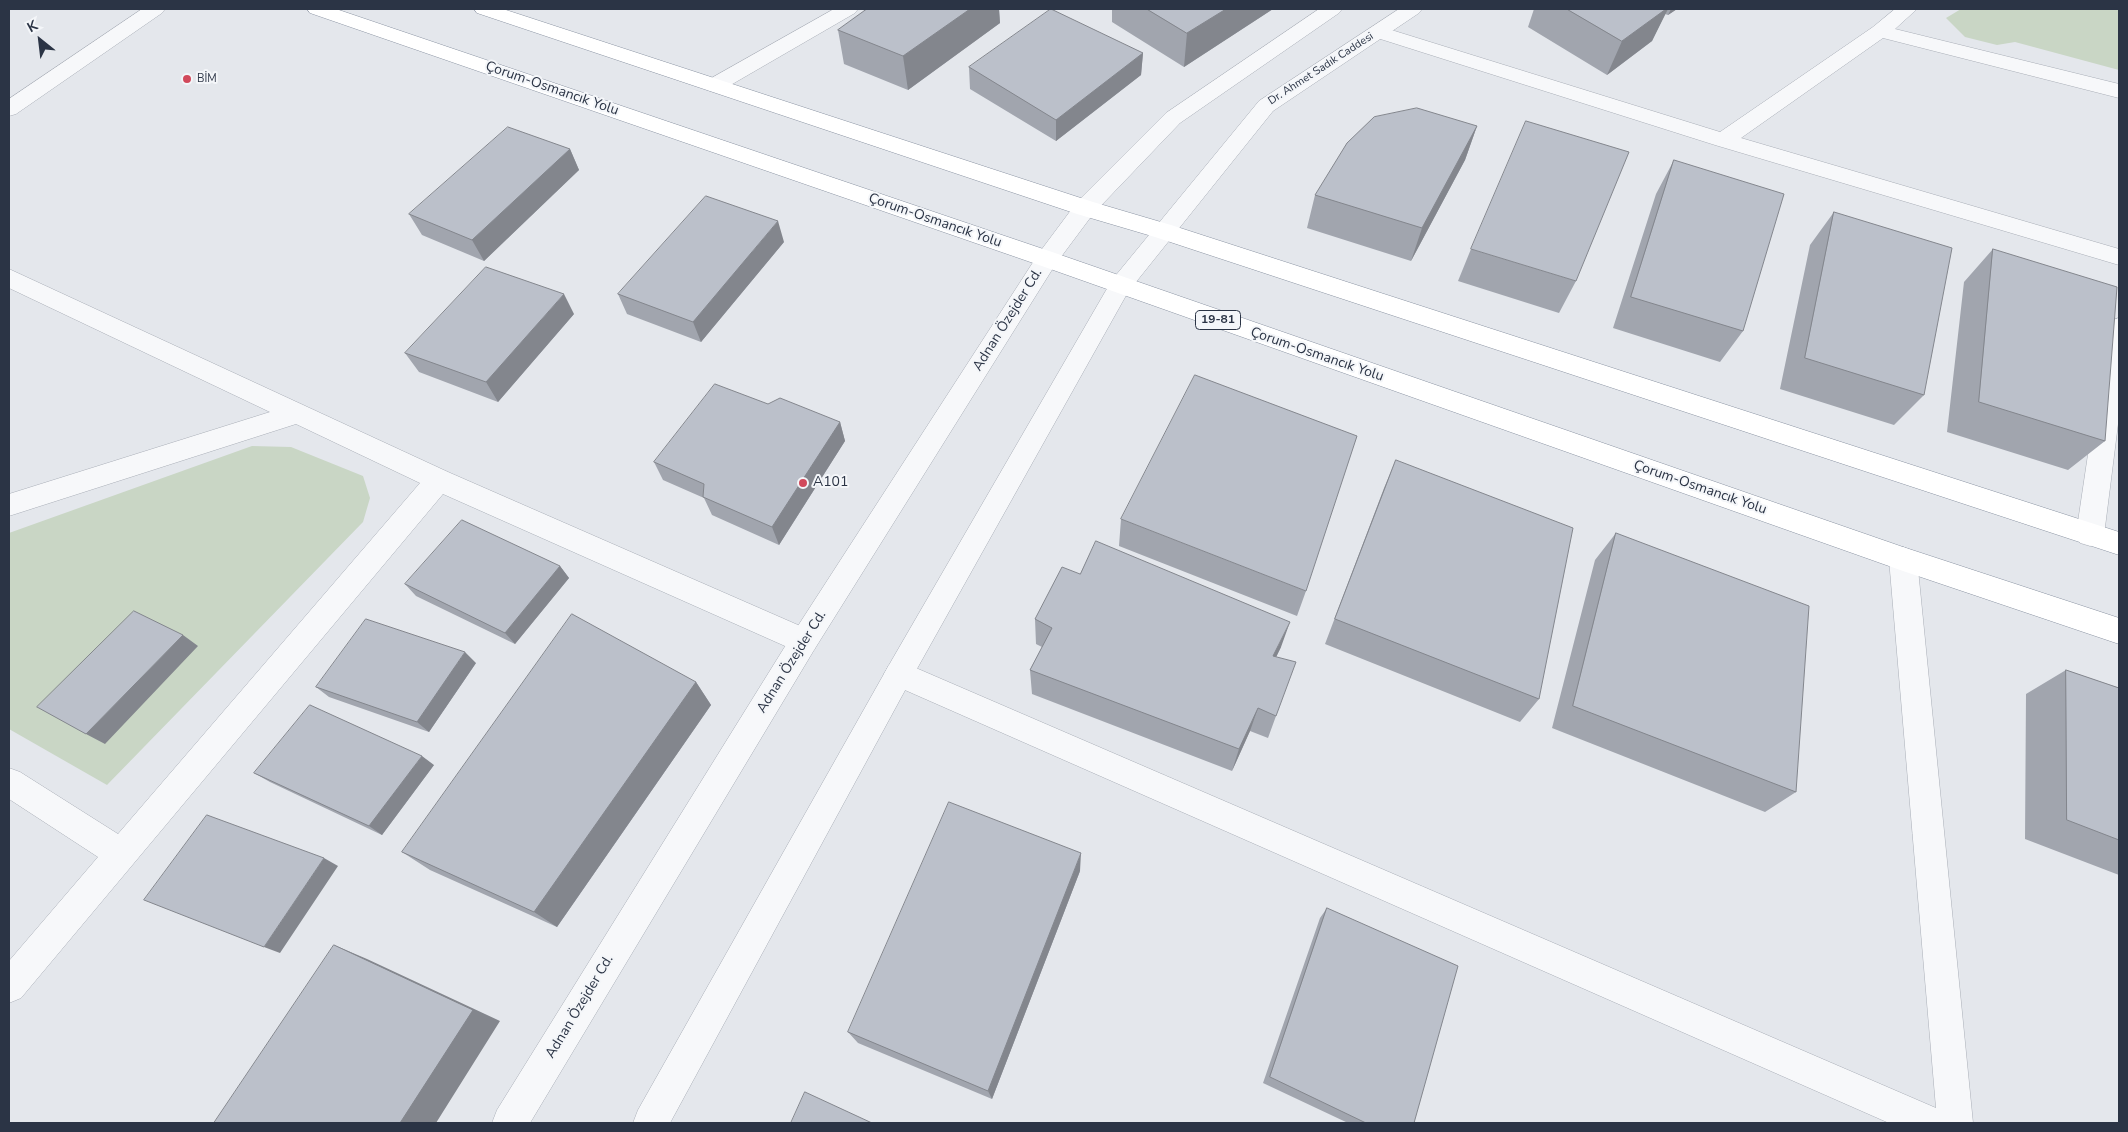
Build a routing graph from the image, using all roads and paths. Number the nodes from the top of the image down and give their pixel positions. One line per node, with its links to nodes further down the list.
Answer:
1 (155, 9): 12 (street)
2 (317, 9): 17 (highway, Çorum-Osmancık Yolu / 19-81)
3 (484, 9): 10 (highway)
4 (848, 9): 10 (street)
5 (1332, 9): 14 (street)
6 (1412, 9): 9 (street, Dr. Ahmet Sadık Caddesi)
7 (1907, 9): 8 (street)
8 (1880, 31): 11 (street); 13 (street)
9 (1378, 32): 13 (street); 15 (street, Dr. Ahmet Sadık Caddesi)
10 (715, 85): 14 (highway)
11 (2119, 91)
12 (9, 109)
13 (1723, 140): 16 (street)
14 (1085, 208): 15 (highway); 17 (street, Adnan Özejder Cd.)
15 (1163, 231): 19 (street); 24 (highway)
16 (2119, 257)
17 (1047, 259): 19 (highway, Çorum-Osmancık Yolu / 19-81); 28 (street, Adnan Özejder Cd.)
18 (9, 278): 21 (street)
19 (1120, 286): 26 (highway, Çorum-Osmancık Yolu / 19-81); 29 (street)
20 (2119, 327): 24 (street)
21 (296, 414): 22 (street); 23 (street)
22 (439, 480): 28 (street); 31 (street)
23 (9, 505)
24 (2090, 535): 25 (highway)
25 (2119, 544)
26 (1903, 559): 27 (highway, Çorum-Osmancık Yolu / 19-81); 36 (street)
27 (2119, 631)
28 (804, 641): 33 (street, Adnan Özejder Cd.)
29 (899, 674): 34 (street); 35 (street)
30 (9, 782): 31 (street)
31 (121, 854): 32 (street)
32 (9, 986)
33 (510, 1123)
34 (651, 1123)
35 (1929, 1123)
36 (1955, 1123)

